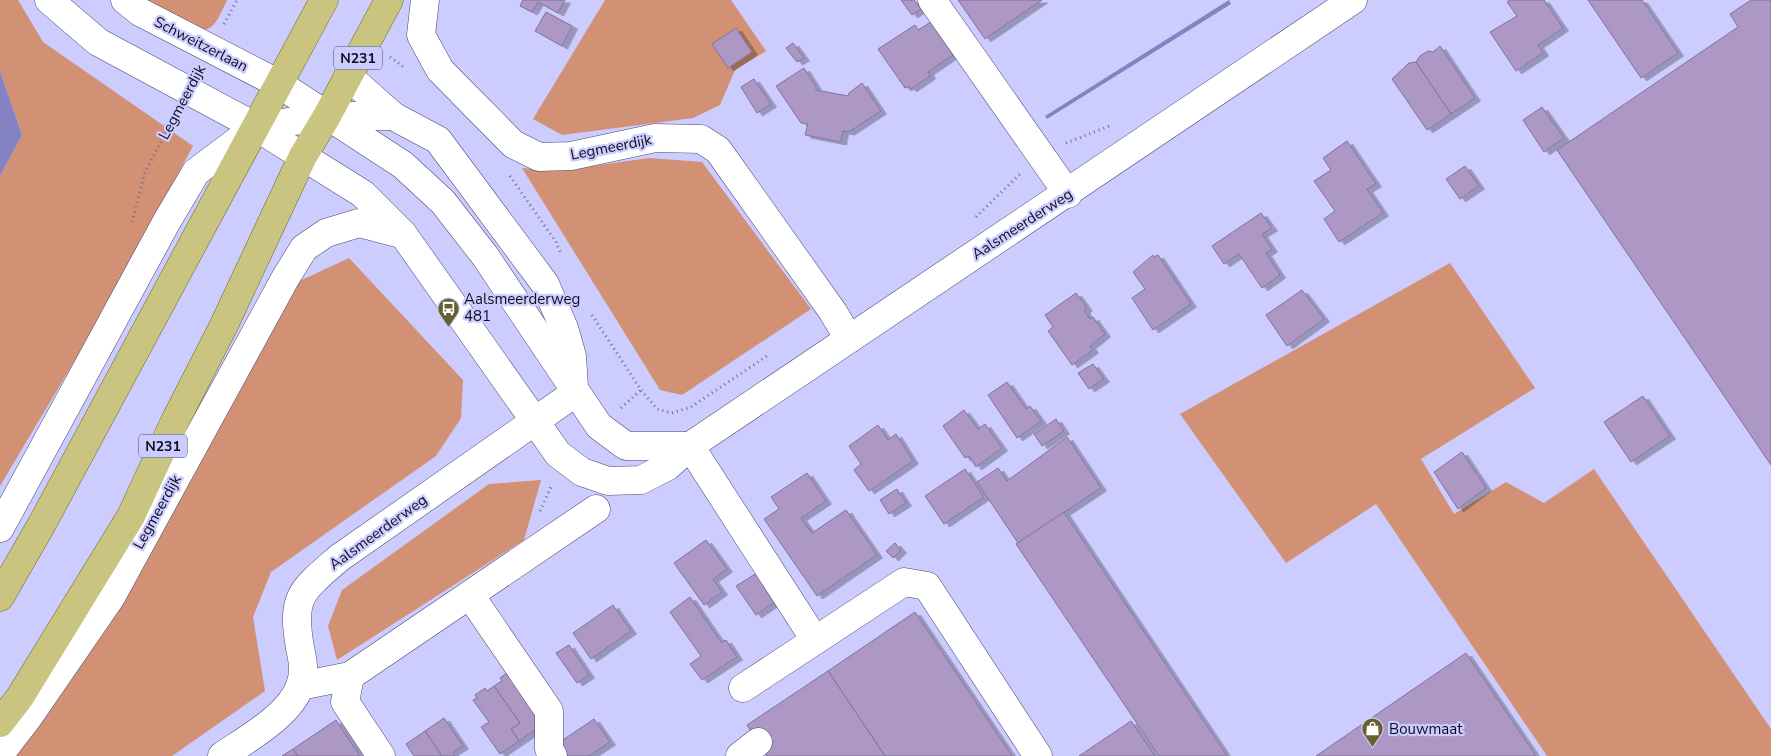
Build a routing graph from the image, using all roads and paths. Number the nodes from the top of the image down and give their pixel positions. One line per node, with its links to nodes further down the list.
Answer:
1 (49, 0): 12 (street)
2 (125, 0): 9 (street, Schweitzerlaan)
3 (237, 0): 9 (path, Legmeerdijk)
4 (324, 0): 11 (main road)
5 (389, 0): 10 (main road, Legmeerdijk / N231)
6 (425, 0): 20 (street, Legmeerdijk)
7 (932, 0): 17 (street)
8 (1353, 0): 17 (street, Aalsmeerderweg)
9 (210, 50): 11 (street, Schweitzerlaan)
10 (348, 76): 13 (main road, Legmeerdijk / N231); 14 (street)
11 (279, 84): 13 (street, Schweitzerlaan); 15 (main road)
12 (188, 89): 15 (street); 18 (path, Legmeerdijk)
13 (327, 116): 14 (street); 15 (street); 16 (main road, Legmeerdijk / N231); 23 (street)
14 (393, 116): 23 (street)
15 (256, 127): 16 (street, Aalsmeerderweg); 27 (street); 29 (main road)
16 (303, 156): 19 (street, Aalsmeerderweg); 34 (main road, Legmeerdijk / N231)
17 (1068, 194): 20 (street, Aalsmeerderweg)
18 (130, 230)
19 (403, 234): 24 (street, Aalsmeerderweg); 35 (street, Legmeerdijk)
20 (849, 339): 25 (street, Aalsmeerderweg)
21 (770, 354): 22 (path)
22 (641, 390)
23 (575, 394): 24 (street, Aalsmeerderweg); 25 (street)
24 (536, 421): 25 (street, Aalsmeerderweg); 32 (street, Aalsmeerderweg)
25 (690, 446): 30 (street)
26 (596, 509): 28 (street)
27 (0, 528)
28 (470, 595): 31 (street); 38 (street)
29 (0, 597)
30 (815, 640): 33 (street); 39 (street)
31 (350, 676): 32 (street); 37 (street)
32 (300, 686): 36 (street, Aalsmeerderweg)
33 (743, 688)
34 (0, 724)
35 (0, 754)
36 (230, 754)
37 (380, 756)
38 (553, 756)
39 (1038, 756)

